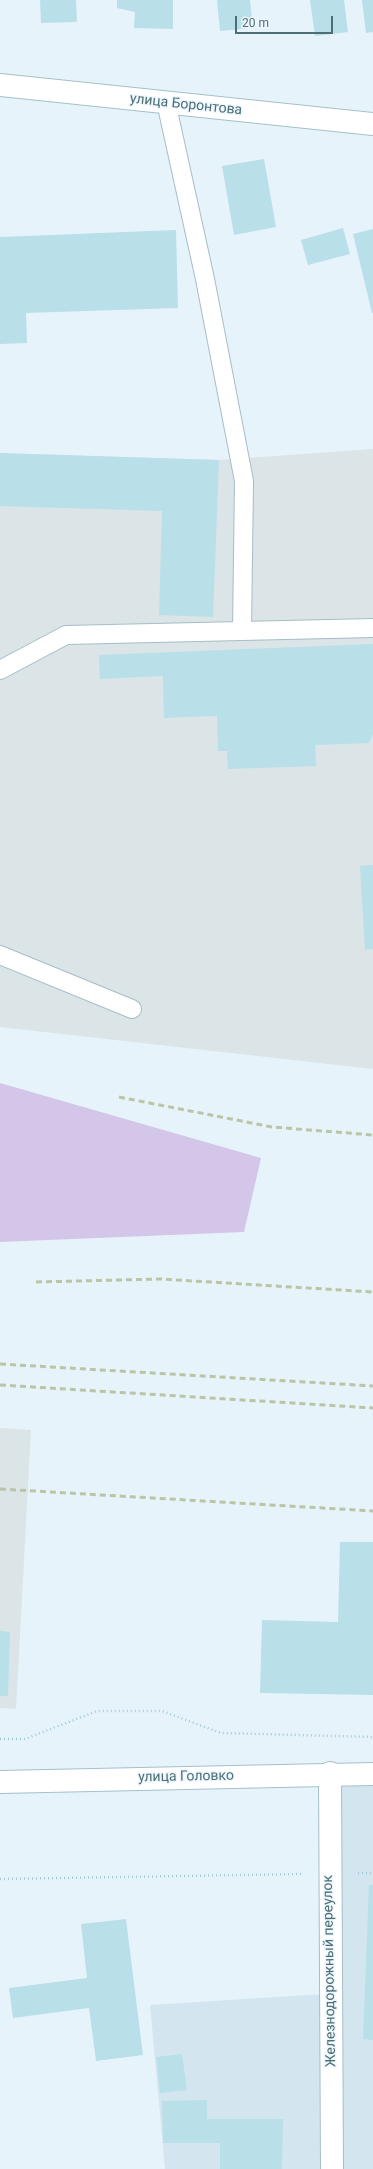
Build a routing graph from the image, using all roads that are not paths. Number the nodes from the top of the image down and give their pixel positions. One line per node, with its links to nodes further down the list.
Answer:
1 (0, 85): 2 (street, улица Боронтова)
2 (166, 102): 3 (street, улица Боронтова); 5 (lane)
3 (373, 124)
4 (373, 628): 5 (lane)
5 (242, 631): 6 (lane)
6 (0, 670)
7 (0, 955): 8 (lane)
8 (132, 1009)
9 (330, 1774): 10 (street, улица Головко); 11 (street, улица Головко); 12 (street, Железнодорожный переулок)
10 (373, 1774)
11 (0, 1782)
12 (332, 2169)

